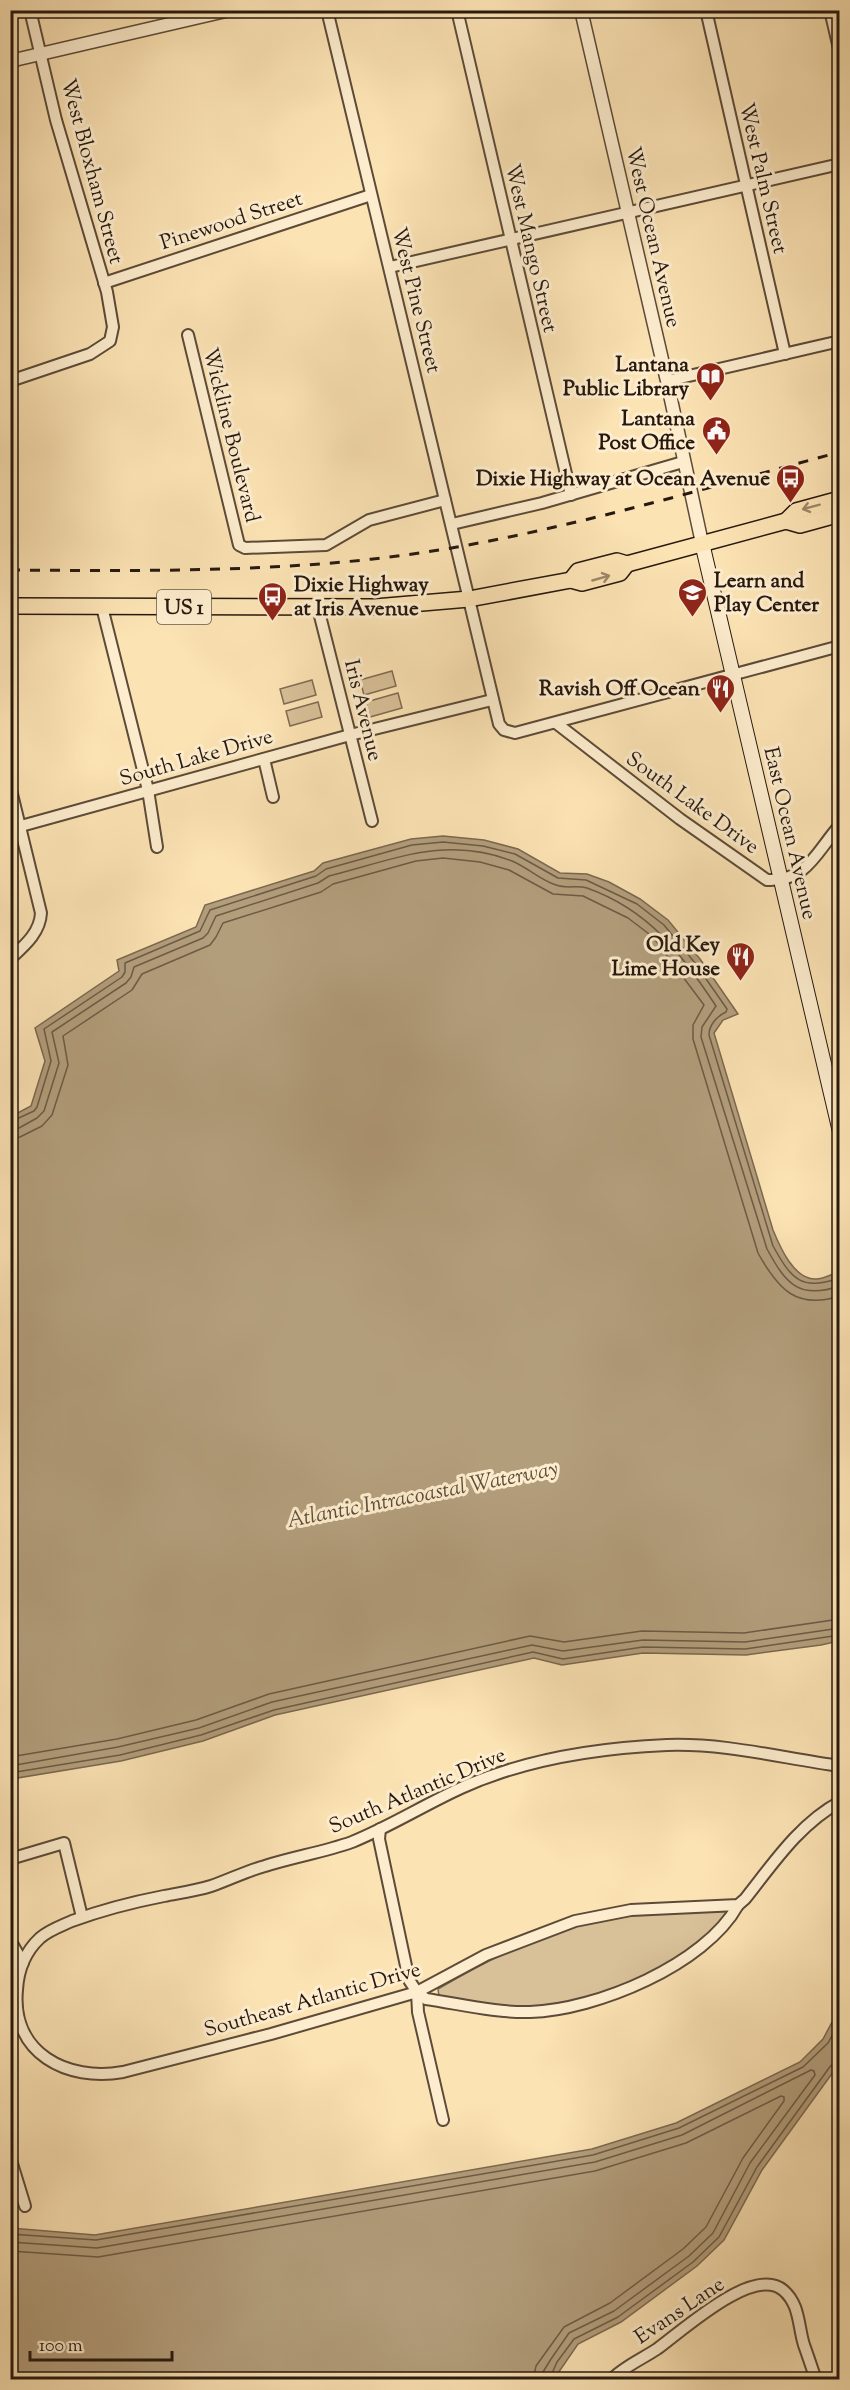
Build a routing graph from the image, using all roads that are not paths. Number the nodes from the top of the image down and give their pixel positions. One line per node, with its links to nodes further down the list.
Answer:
1 (30, 10): 9 (street, West Bloxham Street)
2 (230, 10): 8 (street)
3 (327, 10): 14 (street, West Pine Street)
4 (457, 10): 16 (street, West Mango Street)
5 (581, 10): 15 (street, West Ocean Avenue)
6 (706, 10): 13 (street, West Palm Street)
7 (830, 10): 10 (street)
8 (183, 15): 9 (street)
9 (42, 53): 11 (street); 18 (street, West Bloxham Street)
10 (840, 53)
11 (10, 61)
12 (840, 164): 13 (street)
13 (746, 185): 15 (street); 21 (street, West Palm Street)
14 (371, 195): 17 (street, West Pine Street); 18 (street, Pinewood Street)
15 (628, 213): 16 (street); 23 (street, West Ocean Avenue)
16 (510, 240): 17 (street); 25 (street, West Mango Street)
17 (390, 267): 27 (street, West Pine Street)
18 (104, 283): 22 (street, West Bloxham Street)
19 (188, 335): 27 (street, Wickline Boulevard)
20 (840, 341): 21 (street)
21 (785, 354): 23 (street)
22 (10, 381)
23 (667, 381): 24 (street, West Ocean Avenue)
24 (683, 462): 25 (street); 31 (street, West Ocean Avenue)
25 (571, 495): 30 (street)
26 (840, 499): 29 (main road, US 1, one-way to 29)
27 (446, 500): 30 (street, West Pine Street)
28 (840, 514): 29 (main road, US 1)
29 (786, 521): 31 (main road, US 1)
30 (452, 524): 32 (street, West Pine Street)
31 (702, 543): 32 (main road, US 1); 37 (main road, East Ocean Avenue)
32 (469, 599): 35 (main road, US 1); 38 (street, West Pine Street)
33 (10, 606): 34 (main road, US 1)
34 (102, 607): 35 (main road, US 1); 43 (street)
35 (318, 608): 40 (street, Iris Avenue)
36 (840, 646): 37 (street)
37 (734, 675): 39 (street); 49 (main road, East Ocean Avenue)
38 (492, 700): 39 (street); 40 (street, South Lake Drive)
39 (556, 723): 49 (street, South Lake Drive)
40 (350, 735): 41 (street, South Lake Drive); 45 (street, Iris Avenue)
41 (264, 759): 43 (street, South Lake Drive); 44 (street)
42 (10, 786): 47 (street)
43 (148, 790): 47 (street, South Lake Drive); 48 (street)
44 (273, 797)
45 (372, 821)
46 (840, 825): 49 (street)
47 (21, 826): 50 (street)
48 (157, 847)
49 (780, 880): 51 (main road, East Ocean Avenue)
50 (10, 959)
51 (840, 1132)
52 (840, 1766): 54 (street, South Atlantic Drive)
53 (840, 1802): 56 (street)
54 (380, 1829): 57 (street, South Atlantic Drive); 60 (street)
55 (10, 1859): 57 (street)
56 (738, 1905): 60 (street, Southeast Atlantic Drive); 60 (street)
57 (82, 1917): 59 (street, South Atlantic Drive)
58 (10, 1940): 59 (street)
59 (22, 1963): 61 (street, South Atlantic Drive)
60 (417, 1992): 61 (street, Southeast Atlantic Drive); 62 (street)
61 (14, 2017)
62 (443, 2120)
63 (10, 2157): 64 (street)
64 (25, 2206)
65 (840, 2378): 68 (main road)
66 (611, 2379): 67 (street, Evans Lane)
67 (816, 2379)
68 (834, 2379)

